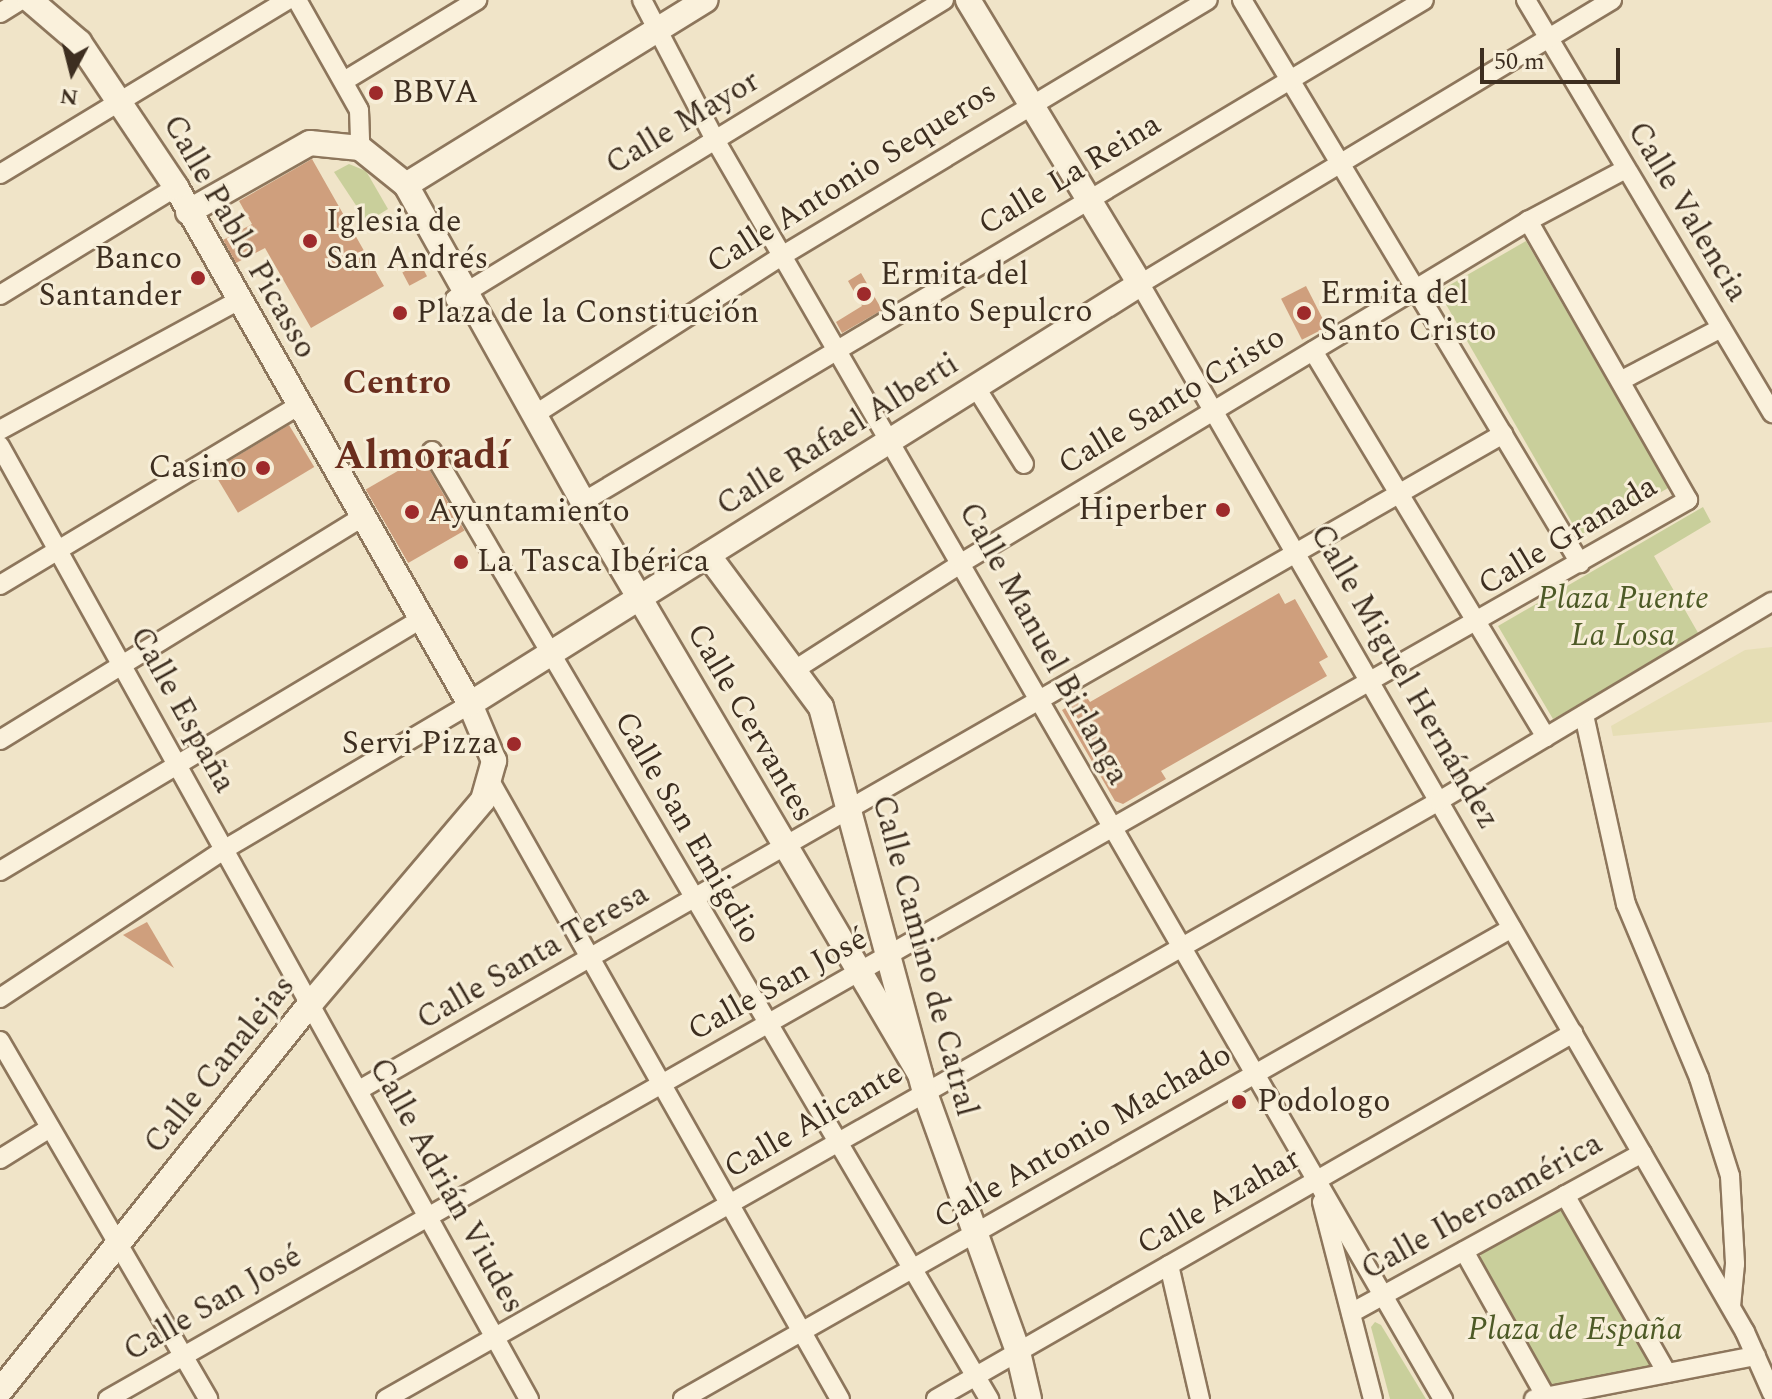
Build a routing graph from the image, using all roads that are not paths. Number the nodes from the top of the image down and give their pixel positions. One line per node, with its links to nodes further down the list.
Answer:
1 (21, 0): 15 (street)
2 (30, 0): 20 (main road, Calle Pablo Picasso)
3 (287, 0): 20 (street)
4 (297, 0): 19 (street)
5 (477, 0): 19 (street)
6 (642, 0): 16 (street, Calle Manuel Birlanga)
7 (706, 0): 16 (main road)
8 (944, 0): 22 (street, Calle Mayor)
9 (968, 0): 21 (main road, Calle Miguel Hernández)
10 (1207, 0): 21 (street, Calle Antonio Sequeros)
11 (1242, 0): 18 (street)
12 (1424, 0): 18 (street, Calle La Reina)
13 (1526, 0): 17 (street, Calle Valencia)
14 (1612, 0): 17 (street, Calle Rafael Alberti)
15 (0, 13)
16 (659, 30): 22 (street, Calle Manuel Birlanga); 27 (main road)
17 (1549, 39): 24 (street, Calle Rafael Alberti); 25 (street, Calle Valencia)
18 (1291, 80): 24 (street); 29 (street, Calle La Reina)
19 (344, 81): 23 (street)
20 (123, 101): 26 (street); 28 (main road, Calle Pablo Picasso)
21 (1030, 103): 29 (main road, Calle Miguel Hernández); 32 (street, Calle Antonio Sequeros)
22 (714, 138): 32 (street, Calle Manuel Birlanga); 36 (street, Calle Mayor)
23 (360, 148): 27 (main road); 30 (main road)
24 (1341, 164): 33 (street, Calle Rafael Alberti); 34 (street)
25 (1626, 169): 31 (street, Calle Santo Cristo); 38 (street, Calle Valencia)
26 (0, 174)
27 (406, 185): 36 (main road)
28 (176, 187): 30 (main road, Calle Pablo Picasso); 35 (street)
29 (1089, 197): 33 (main road, Calle Miguel Hernández); 39 (street, Calle La Reina)
30 (188, 212): 37 (main road, Calle Pablo Picasso)
31 (1528, 221): 34 (street, Calle Santo Cristo); 41 (street)
32 (785, 254): 39 (street, Calle Manuel Birlanga); 44 (street, Calle Antonio Sequeros)
33 (1140, 284): 42 (main road, Calle Rafael Alberti); 45 (street, Calle Miguel Hernández)
34 (1417, 288): 40 (street, Calle Santo Cristo); 48 (street)
35 (0, 295)
36 (459, 296): 44 (main road)
37 (239, 300): 43 (main road, Calle Pablo Picasso); 47 (street)
38 (1721, 328): 41 (street); 46 (street, Calle Valencia)
39 (840, 350): 49 (street, Calle Manuel Birlanga); 54 (street, Calle La Reina)
40 (1313, 351): 45 (street, Calle Santo Cristo); 53 (street)
41 (1622, 380): 60 (street, Calle Granada)
42 (975, 386): 49 (main road, Calle Rafael Alberti); 52 (street)
43 (299, 405): 55 (main road, Calle Pablo Picasso); 56 (street)
44 (530, 409): 54 (main road, Calle Cervantes)
45 (1213, 411): 57 (street, Calle Miguel Hernández); 59 (street, Calle Santo Cristo)
46 (1772, 413)
47 (0, 430)
48 (1503, 434): 53 (street, Calle Santa Teresa); 60 (street)
49 (891, 438): 58 (main road, Calle Rafael Alberti); 59 (street, Calle Manuel Birlanga)
50 (0, 446): 56 (street, Calle España)
51 (432, 451): 66 (street, Calle San Emigdio)
52 (1024, 464)
53 (1399, 494): 57 (street, Calle Santa Teresa); 65 (street)
54 (583, 502): 62 (main road, Calle Cervantes)
55 (363, 517): 64 (main road, Calle Pablo Picasso); 67 (street)
56 (58, 551): 61 (street); 67 (street, Calle España)
57 (1295, 553): 69 (street, Calle Miguel Hernández); 70 (street, Calle Santa Teresa)
58 (708, 555): 62 (main road, Calle Rafael Alberti); 68 (main road, Calle Camino de Catral)
59 (963, 562): 68 (street, Calle Santo Cristo); 70 (street, Calle Manuel Birlanga)
60 (1580, 563): 65 (street, Calle Granada)
61 (0, 585)
62 (640, 598): 66 (main road, Calle Rafael Alberti); 80 (main road, Calle Cervantes)
63 (1772, 602): 72 (street, Calle Alicante)
64 (421, 619): 71 (main road, Calle Pablo Picasso); 75 (street)
65 (1477, 624): 69 (street, Calle San José); 73 (street)
66 (550, 653): 71 (main road, Calle Rafael Alberti); 83 (street, Calle San Emigdio)
67 (122, 664): 74 (street); 75 (street, Calle España)
68 (796, 669): 78 (main road, Calle Camino de Catral)
69 (1371, 684): 77 (street, Calle Miguel Hernández); 79 (street, Calle San José)
70 (1040, 700): 78 (street, Calle Santa Teresa); 79 (street, Calle Manuel Birlanga)
71 (470, 704): 76 (main road, Calle Pablo Picasso); 81 (street)
72 (1584, 715): 73 (street, Calle Alicante); 112 (street)
73 (1546, 737): 77 (street, Calle Alicante)
74 (0, 740)
75 (177, 764): 81 (street, Calle España); 82 (street)
76 (490, 781): 87 (street); 90 (main road, Calle Canalejas)
77 (1439, 801): 84 (street, Calle Miguel Hernández); 85 (street, Calle Alicante)
78 (851, 809): 80 (street, Calle Santa Teresa); 86 (main road, Calle Camino de Catral)
79 (1113, 830): 85 (street, Calle Manuel Birlanga); 86 (street, Calle San José)
80 (786, 846): 83 (street, Calle Santa Teresa); 88 (main road, Calle Cervantes)
81 (225, 849): 89 (street); 90 (street, Calle España)
82 (0, 871)
83 (694, 899): 87 (street, Calle Santa Teresa); 91 (street, Calle San Emigdio)
84 (1512, 928): 92 (street, Calle Miguel Hernández); 94 (street, Calle Antonio Machado)
85 (1180, 948): 94 (street, Calle Manuel Birlanga); 96 (street, Calle Alicante)
86 (890, 956): 88 (street, Calle San José); 96 (main road, Calle Camino de Catral)
87 (590, 958): 95 (street); 97 (street, Calle Santa Teresa)
88 (860, 973): 91 (street, Calle San José); 96 (main road, Calle Cervantes)
89 (0, 998)
90 (311, 1003): 97 (street, Calle Adrián Viudes); 107 (main road, Calle Canalejas)
91 (768, 1025): 95 (street, Calle San José); 99 (street, Calle San Emigdio)
92 (1573, 1033): 100 (street, Calle Miguel Hernández); 102 (street, Calle Azahar)
93 (0, 1041): 98 (street)
94 (1252, 1076): 102 (street, Calle Manuel Birlanga); 106 (street, Calle Antonio Machado)
95 (662, 1084): 104 (street); 105 (street, Calle San José)
96 (922, 1084): 99 (street, Calle Alicante); 106 (main road, Calle Camino de Catral)
97 (359, 1090): 105 (street, Calle Adrián Viudes)
98 (50, 1128): 101 (street); 107 (street)
99 (837, 1143): 104 (street, Calle Alicante); 110 (street, Calle San Emigdio)
100 (1642, 1153): 103 (street, Calle Iberoamérica); 112 (street, Calle Miguel Hernández)
101 (0, 1159)
102 (1317, 1180): 109 (street, Calle Azahar); 111 (street, Calle Manuel Birlanga); 113 (street)
103 (1565, 1195): 108 (street, Calle Iberoamérica); 119 (street)
104 (730, 1204): 114 (street); 115 (street, Calle Alicante)
105 (429, 1216): 115 (street, Calle Adrián Viudes); 117 (street, Calle San José)
106 (974, 1234): 110 (street, Calle Antonio Machado); 116 (main road, Calle Camino de Catral)
107 (116, 1242): 117 (street); 121 (main road, Calle Canalejas)
108 (1464, 1251): 111 (street, Calle Iberoamérica); 123 (street)
109 (1169, 1265): 116 (street, Calle Azahar); 133 (street)
110 (911, 1269): 114 (street, Calle Antonio Machado); 120 (street, Calle San Emigdio)
111 (1384, 1295): 113 (street, Calle Iberoamérica); 135 (street, Calle Manuel Birlanga)
112 (1731, 1306): 118 (street, Calle Miguel Hernández)
113 (1351, 1313): 134 (street)
114 (802, 1331): 128 (street, Calle Antonio Machado); 129 (street)
115 (495, 1337): 126 (street, Calle Alicante); 127 (street, Calle Adrián Viudes)
116 (1018, 1352): 120 (street, Calle Azahar); 132 (main road, Calle Camino de Catral)
117 (182, 1356): 124 (street, Calle San José); 125 (street)
118 (1756, 1356): 119 (street); 122 (street, Calle Miguel Hernández)
119 (1667, 1373): 123 (street)
120 (974, 1377): 130 (street, Calle Azahar); 131 (street, Calle San Emigdio)
121 (0, 1391)
122 (1772, 1393)
123 (1540, 1398)
124 (108, 1399)
125 (208, 1399)
126 (386, 1399)
127 (529, 1399)
128 (683, 1399)
129 (840, 1399)
130 (936, 1399)
131 (989, 1399)
132 (1029, 1399)
133 (1200, 1399)
134 (1373, 1399)
135 (1443, 1399)

